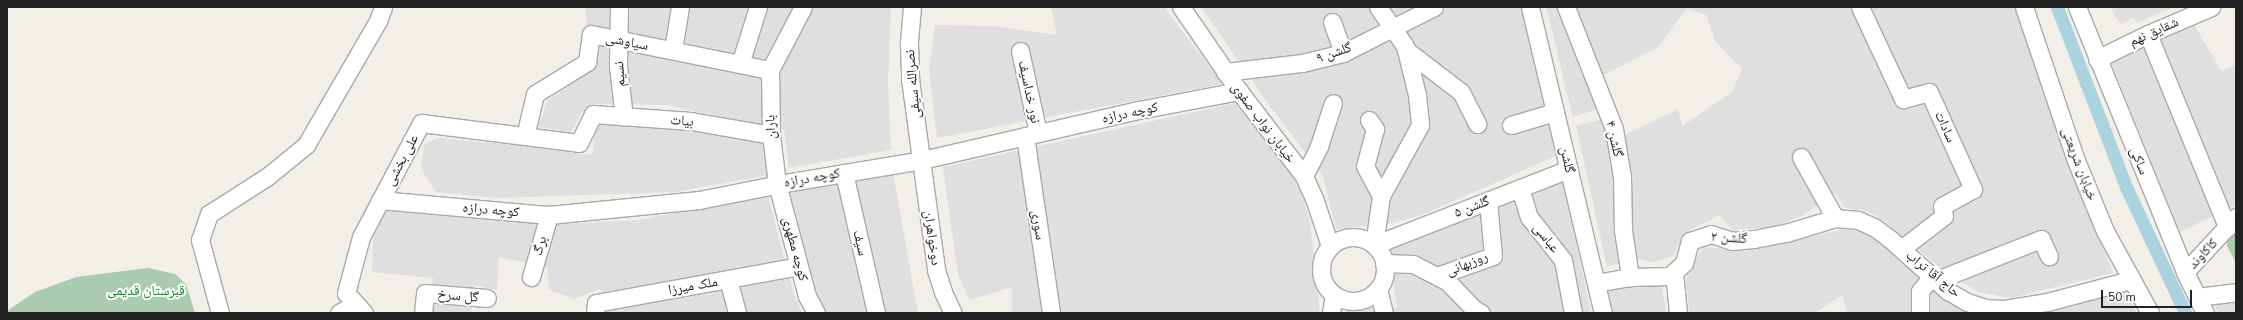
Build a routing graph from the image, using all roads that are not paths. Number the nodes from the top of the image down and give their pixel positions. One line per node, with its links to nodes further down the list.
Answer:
1 (383, 7): 73 (street)
2 (619, 7): 19 (street, نسیم)
3 (680, 7): 20 (street)
4 (758, 7): 25 (street)
5 (803, 7): 26 (street)
6 (912, 7): 40 (street, نصرالله سیفی)
7 (1180, 7): 27 (street, خیابان نواب صفوی)
8 (1378, 7): 17 (street)
9 (1434, 7): 17 (street, گلشن ۹)
10 (1530, 7): 30 (street, گلشن)
11 (1566, 7): 62 (street, گلشن ۴)
12 (1860, 7): 54 (street, سادات)
13 (2024, 7): 65 (street, خیابان شریعتی)
14 (2077, 7): 24 (street, ساکی)
15 (2211, 7): 18 (street, شقایق نهم)
16 (1332, 22): 23 (street)
17 (1392, 28): 21 (street); 23 (street, گلشن ۹)
18 (2148, 34): 24 (street, شقایق نهم); 51 (street)
19 (620, 40): 20 (street, سیاوشی); 32 (street, نسیم); 38 (street, سیاوشی)
20 (673, 50): 25 (street, سیاوشی)
21 (1406, 50): 34 (street); 46 (street)
22 (1020, 51): 37 (street, نور خداسیف)
23 (1343, 53): 27 (street, گلشن ۹)
24 (2097, 59): 59 (street, ساکی)
25 (740, 64): 26 (street, سیاوشی)
26 (770, 70): 36 (street, باران)
27 (1225, 72): 28 (street, خیابان نواب صفوی)
28 (1239, 91): 37 (street, کوچه درازه); 43 (street, خیابان نواب صفوی)
29 (1333, 103): 43 (street)
30 (1555, 112): 35 (street); 41 (street, گلشن)
31 (593, 114): 32 (street, بیات); 38 (street, علی بخشی)
32 (624, 116): 36 (street, بیات)
33 (1369, 120): 46 (street)
34 (1477, 124)
35 (1511, 124)
36 (771, 135): 44 (street, باران)
37 (1032, 135): 40 (street, کوچه درازه); 81 (street, سوری)
38 (525, 136): 47 (street, علی بخشی)
39 (1801, 157): 50 (street)
40 (922, 160): 42 (street, کوچه درازه); 80 (street, دوخواهران)
41 (1569, 169): 45 (street, گلشن ۵); 66 (street, گلشن)
42 (844, 173): 44 (street, کوچه درازه); 79 (street, سیف)
43 (1304, 176): 53 (street, خیابان نواب صفوی)
44 (777, 184): 49 (street, کوچه درازه); 57 (street, کوچه مطهری)
45 (1520, 188): 48 (street, گلشن ۵); 85 (street, عباسی)
46 (1381, 196): 52 (street)
47 (380, 200): 49 (street, کوچه درازه); 72 (street, علی بخشی)
48 (1488, 201): 52 (street, گلشن ۵); 60 (street, روزبهانی)
49 (549, 215): 61 (street, برگ)
50 (1835, 218): 54 (street, حاج آقا تراب); 58 (street, گلشن ۲)
51 (2232, 222): 59 (street, کاکاوند)
52 (1374, 245): 53 (street); 56 (street)
53 (1330, 246): 69 (street)
54 (1902, 249): 63 (street, حاج آقا تراب)
55 (2049, 256): 63 (street)
56 (1384, 263): 60 (street); 67 (street)
57 (799, 266): 64 (street, ملک میرزا); 78 (street, کوچه مطهری)
58 (1674, 272): 62 (street); 87 (street)
59 (2186, 272): 70 (street, ساکی)
60 (1437, 276): 84 (street)
61 (531, 277)
62 (1630, 277): 66 (street)
63 (1934, 278): 65 (street, حاج آقا تراب); 88 (street)
64 (728, 279): 76 (street, ملک میرزا); 77 (street)
65 (2130, 280): 89 (street, خیابان شریعتی)
66 (1596, 283): 86 (street, گلشن)
67 (1378, 289): 69 (street); 83 (street)
68 (2236, 292): 70 (street)
69 (1334, 295): 82 (street)
70 (2197, 297): 90 (street, ساکی)
71 (487, 298): 75 (street, گل سرخ)
72 (359, 309): 74 (street)
73 (220, 313)
74 (339, 313)
75 (423, 313)
76 (595, 313)
77 (737, 313)
78 (816, 313)
79 (876, 313)
80 (953, 313)
81 (1051, 313)
82 (1330, 313)
83 (1384, 313)
84 (1481, 313)
85 (1573, 313)
86 (1603, 313)
87 (1678, 313)
88 (1920, 313)
89 (2150, 313)
90 (2205, 313)

